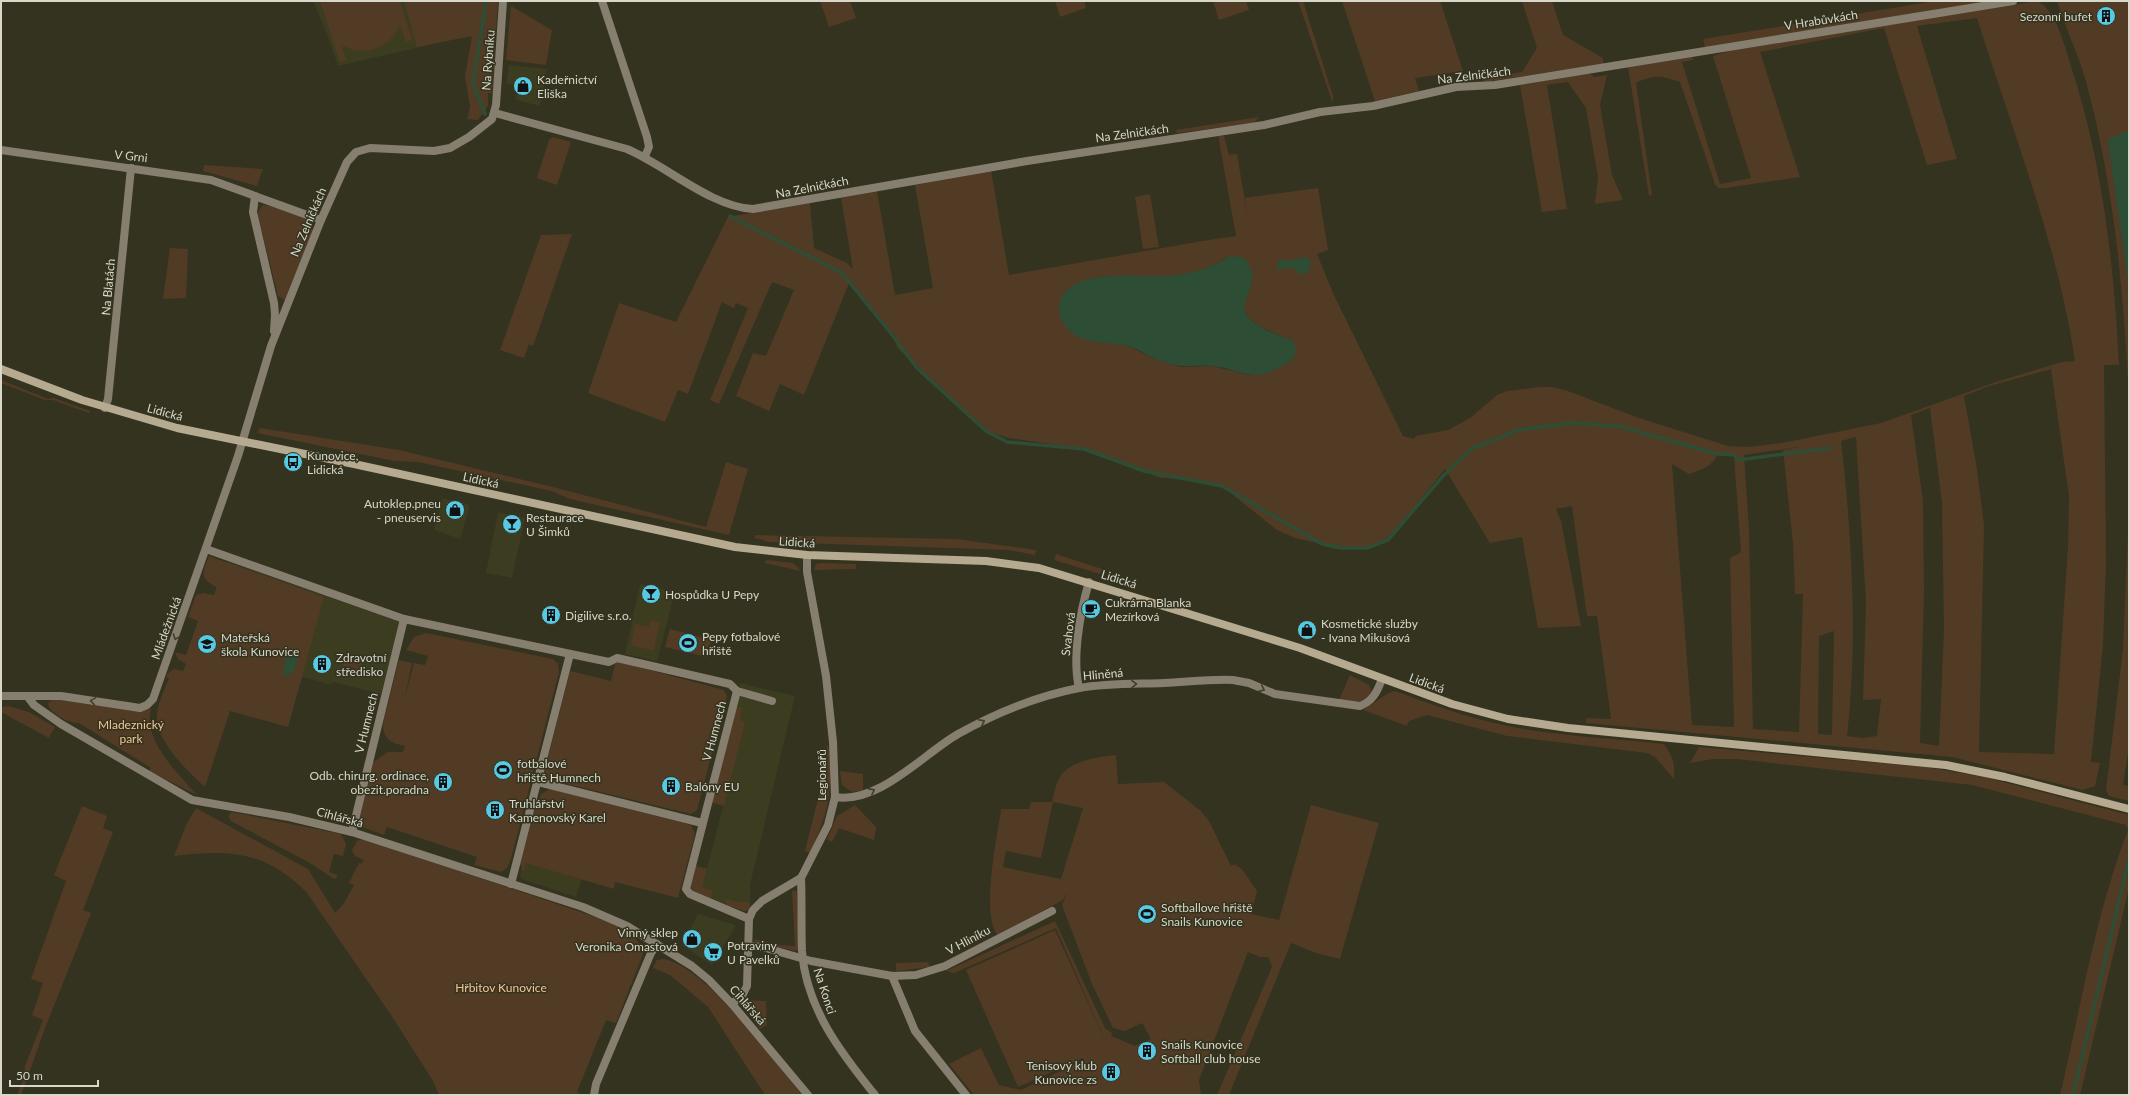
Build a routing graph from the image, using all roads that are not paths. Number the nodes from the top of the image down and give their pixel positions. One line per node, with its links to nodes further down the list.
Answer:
1 (503, 1): 5 (street, Na Rybníku)
2 (602, 1): 7 (street)
3 (2013, 1): 4 (street, V Hrabůvkách)
4 (1633, 62): 7 (street, Na Zelničkách)
5 (494, 116): 7 (street, Na Zelničkách); 10 (street, Na Zelničkách)
6 (1, 150): 8 (street, V Grni)
7 (646, 156)
8 (132, 168): 9 (street, V Grni); 13 (street, Na Blatách)
9 (255, 196): 10 (street, V Grni); 11 (street)
10 (321, 220): 11 (street, Na Zelničkách)
11 (271, 346): 14 (street, Na Zelničkách)
12 (1, 369): 13 (main road, Lidická)
13 (105, 408): 14 (main road, Lidická)
14 (242, 442): 15 (street, Mládežnická); 16 (main road, Lidická)
15 (206, 549): 18 (street, V Humnech); 24 (street, Mládežnická, one-way to 24)
16 (806, 555): 17 (main road, Lidická); 27 (street, Legionářů)
17 (1089, 582): 20 (main road, Lidická); 21 (street, Svahová)
18 (404, 619): 19 (street, V Humnech); 30 (street, V Humnech)
19 (570, 654): 22 (street, V Humnech); 26 (street)
20 (1382, 679): 21 (street, Hliněná, one-way to 20); 28 (main road, Lidická)
21 (1079, 688): 27 (street, Hliněná, one-way to 21)
22 (737, 691): 25 (street, V Humnech); 29 (street, V Humnech)
23 (1, 696): 24 (street, Mládežnická)
24 (28, 697): 30 (street, Cihlářská)
25 (772, 701)
26 (538, 782): 29 (street); 32 (street)
27 (835, 797): 31 (street, Legionářů)
28 (2129, 809)
29 (702, 823): 34 (street, V Humnech)
30 (352, 832): 32 (street, Cihlářská)
31 (801, 878): 34 (street); 37 (street, Na Konci)
32 (511, 884): 35 (street, Cihlářská)
33 (1052, 911): 38 (street, V Hliníku)
34 (749, 919): 36 (street)
35 (657, 944): 39 (street, Cihlářská); 40 (street)
36 (749, 946): 37 (street, V Hliníku); 39 (street)
37 (803, 959): 38 (street, V Hliníku); 42 (street, Na Konci)
38 (892, 976): 43 (street)
39 (732, 1004): 41 (street, Cihlářská)
40 (594, 1095)
41 (808, 1095)
42 (875, 1095)
43 (966, 1095)

